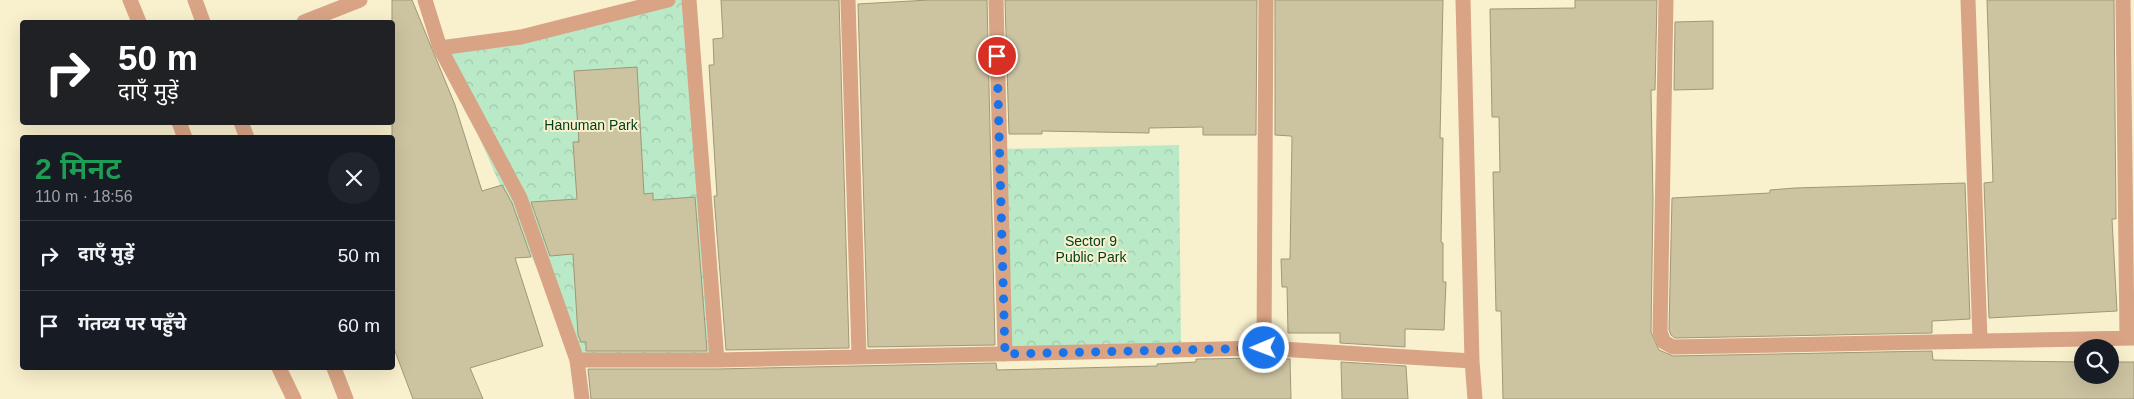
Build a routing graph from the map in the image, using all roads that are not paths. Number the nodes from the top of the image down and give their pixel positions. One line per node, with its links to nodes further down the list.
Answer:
1 (130, 0): 14 (street)
2 (195, 0): 15 (street)
3 (360, 0): 16 (street)
4 (425, 0): 17 (street)
5 (668, 0): 17 (street)
6 (689, 0): 24 (street)
7 (848, 0): 22 (street)
8 (996, 0): 21 (street)
9 (1266, 0): 20 (street)
10 (1463, 0): 25 (street)
11 (1666, 0): 19 (street)
12 (1968, 0): 19 (street)
13 (2123, 0): 18 (street)
14 (138, 20)
15 (202, 20)
16 (309, 20)
17 (440, 48): 23 (street)
18 (2130, 338): 19 (street)
19 (1980, 339)
20 (1264, 348): 21 (street); 25 (street)
21 (1005, 354): 22 (street)
22 (858, 355): 24 (street)
23 (577, 360): 24 (street); 30 (street)
24 (717, 360)
25 (1472, 361): 31 (street)
26 (280, 370): 28 (street)
27 (335, 370): 29 (street)
28 (294, 399)
29 (346, 399)
30 (582, 399)
31 (1475, 399)

